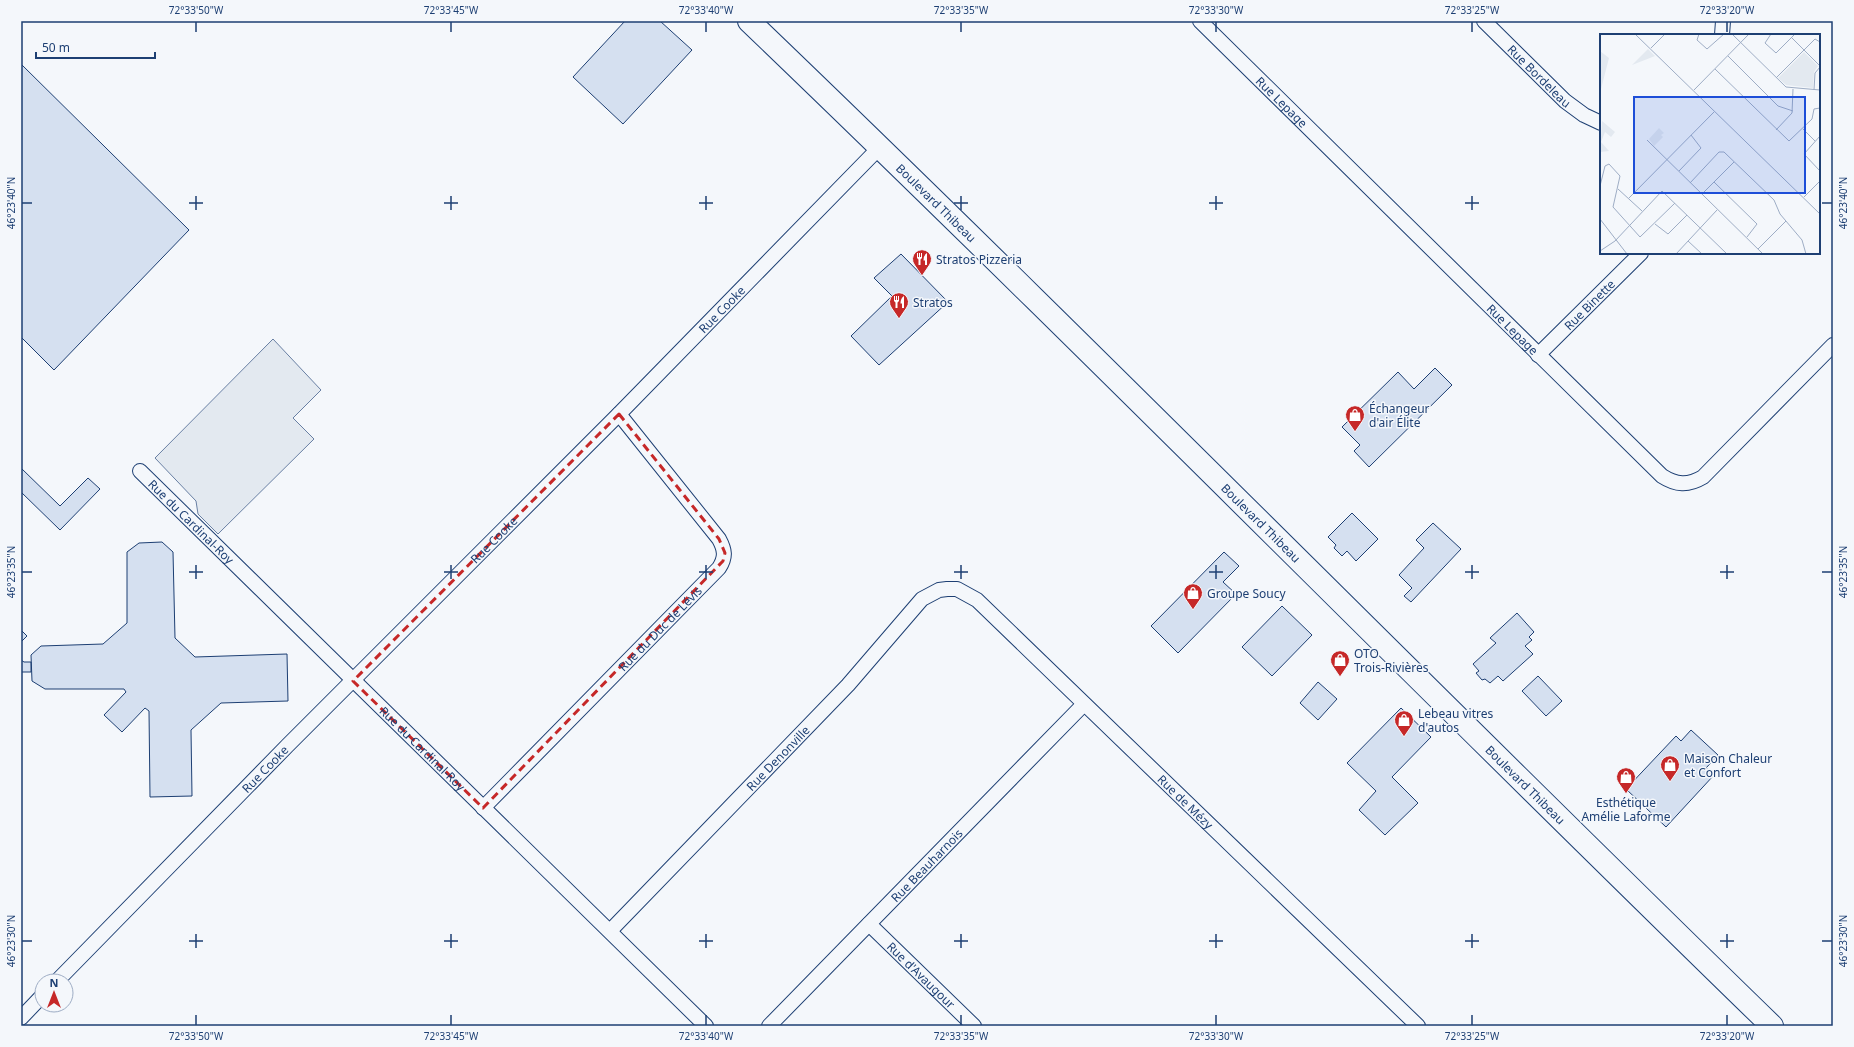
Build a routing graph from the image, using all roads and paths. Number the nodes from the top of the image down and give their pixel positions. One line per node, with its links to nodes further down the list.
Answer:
1 (749, 21): 7 (main road, Boulevard Thibeau)
2 (1200, 21): 10 (street, Rue Lepage)
3 (1484, 21): 6 (street, Rue Bordeleau)
4 (1723, 21): 5 (street)
5 (1722, 34)
6 (1600, 123)
7 (879, 148): 11 (street, Rue Cooke); 26 (main road, Boulevard Thibeau)
8 (1640, 254): 10 (street, Rue Binette)
9 (1832, 348): 10 (street, Rue Lepage)
10 (1538, 355)
11 (620, 414): 14 (street, Rue Cooke); 16 (street, Rue du Duc de Lévis)
12 (140, 471): 14 (street, Rue du Cardinal-Roy)
13 (947, 588): 15 (street, Rue de Mézy); 18 (street, Rue Denonville)
14 (353, 681): 16 (street, Rue du Cardinal-Roy); 19 (street, Rue Cooke)
15 (1084, 704): 17 (street, Rue Beauharnois); 25 (street, Rue de Mézy)
16 (483, 808): 18 (street, Rue du Cardinal-Roy)
17 (869, 924): 23 (street, Rue Beauharnois); 24 (street, Rue d'Avaugour)
18 (610, 931): 22 (street, Rue du Cardinal-Roy)
19 (65, 973)
20 (34, 1004): 21 (street)
21 (21, 1018)
22 (706, 1026)
23 (769, 1026)
24 (974, 1026)
25 (1418, 1026)
26 (1772, 1026)

